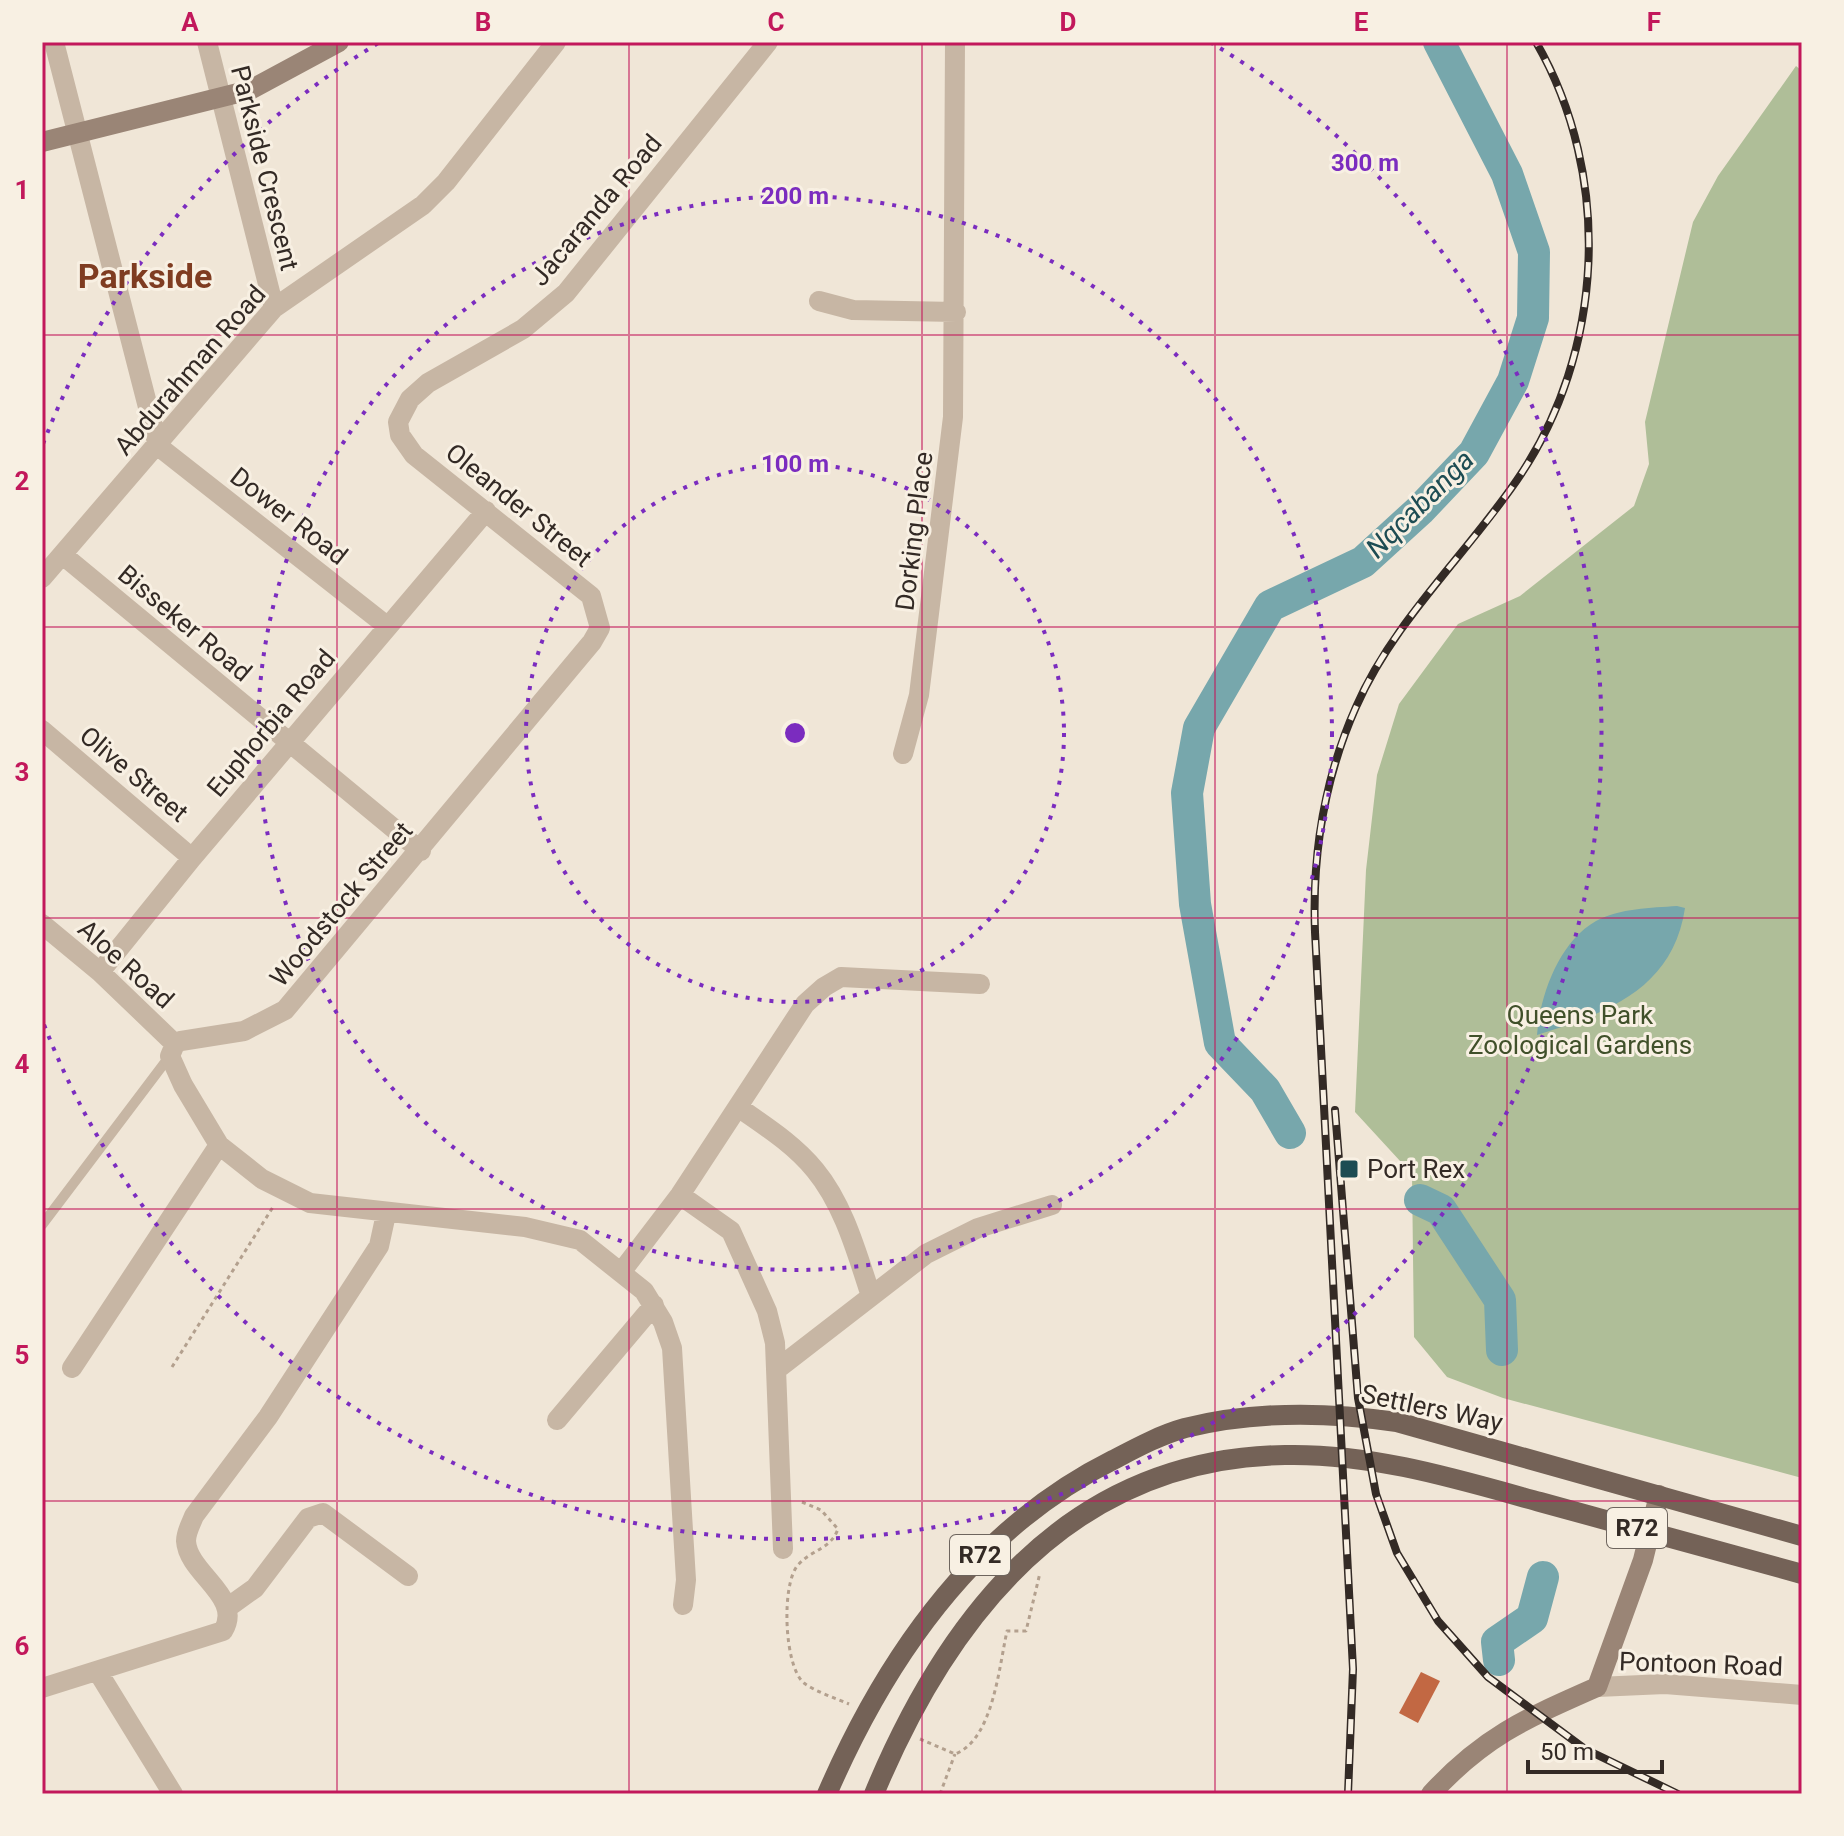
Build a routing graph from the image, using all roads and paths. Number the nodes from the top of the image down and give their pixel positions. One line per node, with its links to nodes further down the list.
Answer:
1 (54, 42): 8 (street)
2 (207, 42): 7 (street, Parkside Crescent)
3 (339, 42): 7 (street)
4 (556, 42): 11 (street, Abdurahman Road)
5 (768, 42): 13 (street, Jacaranda Road)
6 (955, 42): 12 (street, Dorking Place)
7 (221, 99): 8 (street); 11 (street, Parkside Crescent)
8 (76, 136): 9 (street); 14 (street)
9 (42, 142)
10 (819, 301): 12 (street)
11 (274, 308): 14 (street, Abdurahman Road)
12 (956, 312): 22 (street, Dorking Place)
13 (402, 412): 15 (street, Oleander Street)
14 (158, 446): 16 (street, Abdurahman Road); 18 (street, Dower Road)
15 (486, 511): 18 (street, Euphorbia Road); 19 (street, Oleander Street)
16 (64, 556): 17 (street, Abdurahman Road); 21 (street, Bisseker Road)
17 (42, 578)
18 (387, 626): 21 (street, Euphorbia Road)
19 (592, 642): 23 (street, Woodstock Street)
20 (42, 730): 24 (street, Olive Street)
21 (289, 743): 23 (street, Bisseker Road); 24 (street, Euphorbia Road)
22 (903, 754)
23 (421, 851): 28 (street, Woodstock Street)
24 (192, 858): 26 (street, Euphorbia Road)
25 (42, 924): 26 (street, Aloe Road)
26 (100, 972): 28 (street, Aloe Road)
27 (980, 984): 29 (street)
28 (173, 1050): 30 (street); 35 (lane)
29 (738, 1107): 32 (street); 37 (street)
30 (219, 1145): 31 (street); 40 (street)
31 (283, 1190): 34 (street); 39 (path)
32 (680, 1195): 36 (street); 41 (street)
33 (1052, 1205): 37 (street)
34 (386, 1214): 36 (street); 52 (street)
35 (42, 1225)
36 (622, 1271): 38 (street)
37 (871, 1296): 41 (street)
38 (654, 1305): 42 (street); 51 (street)
39 (172, 1367)
40 (72, 1368)
41 (776, 1370): 43 (street)
42 (557, 1420)
43 (781, 1493): 48 (street); 54 (path)
44 (1659, 1495): 45 (street, Pontoon Road); 46 (main road, Settlers Way / R72); 61 (main road, Settlers Way / R72)
45 (1651, 1532): 47 (main road, R72); 49 (main road, R72); 55 (street, Pontoon Road)
46 (1802, 1536)
47 (1045, 1541): 59 (path); 62 (main road, R72)
48 (783, 1549)
49 (1802, 1574)
50 (408, 1576): 52 (street)
51 (683, 1605)
52 (227, 1608): 53 (street)
53 (98, 1672): 56 (street); 60 (street)
54 (804, 1682)
55 (1597, 1687): 57 (street, Pontoon Road); 64 (street, Pontoon Road)
56 (42, 1688)
57 (1802, 1695)
58 (937, 1747): 59 (path)
59 (955, 1754): 63 (path)
60 (173, 1794)
61 (827, 1794)
62 (874, 1794)
63 (940, 1794)
64 (1431, 1794)

